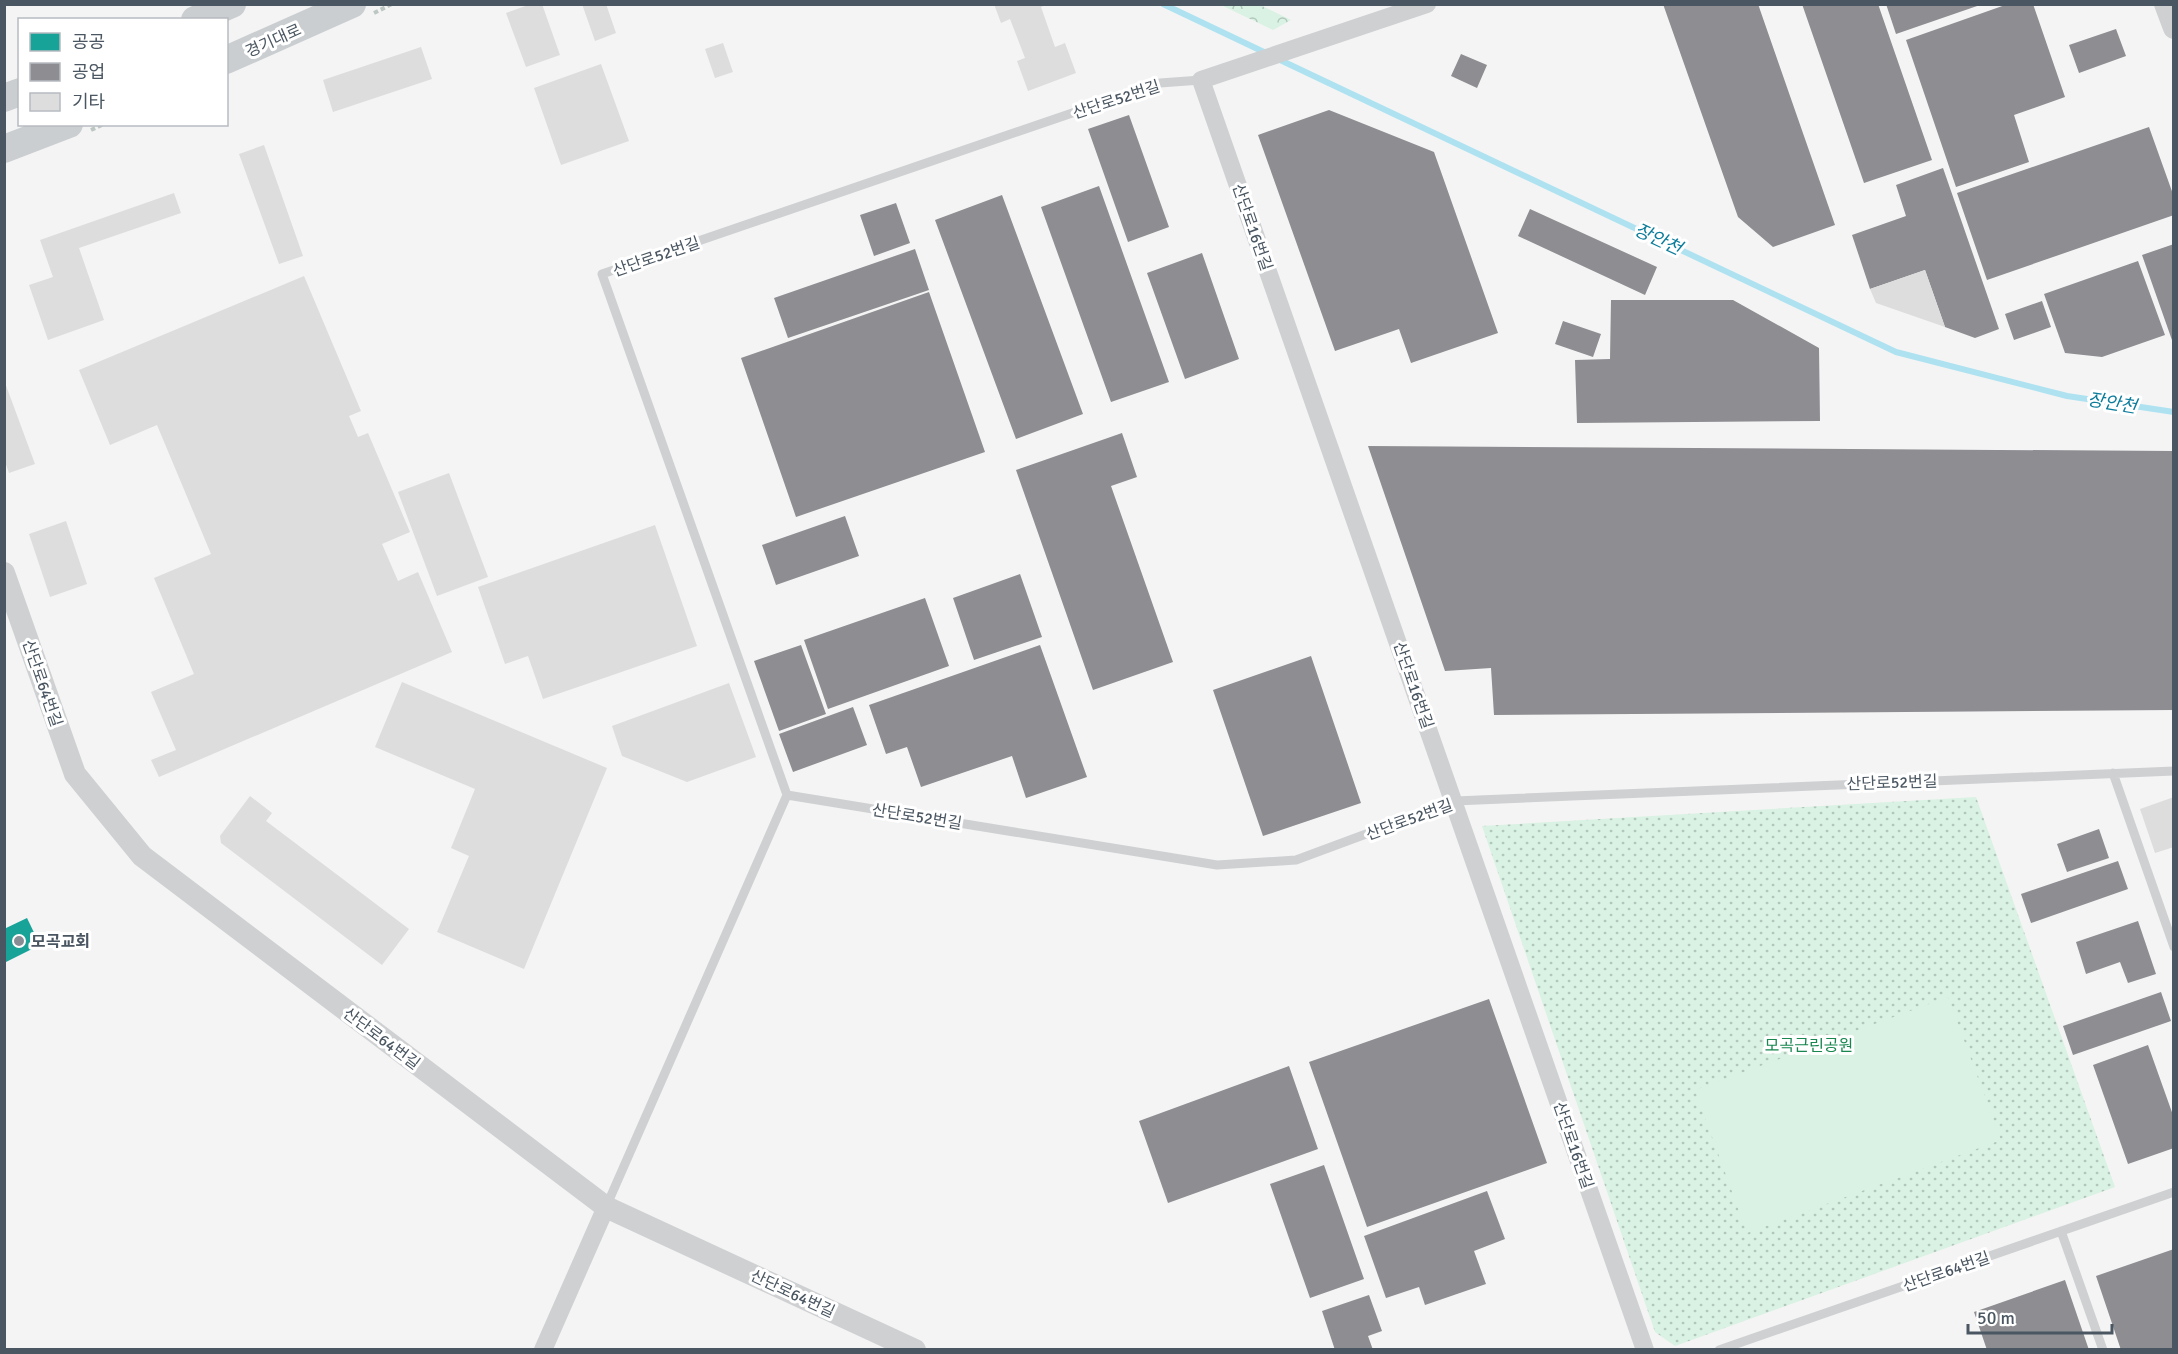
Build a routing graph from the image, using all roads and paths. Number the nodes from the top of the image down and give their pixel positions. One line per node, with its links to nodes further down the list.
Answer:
1 (232, 4): 5 (main road)
2 (352, 4): 7 (main road, 경기대로)
3 (1427, 4): 8 (street)
4 (2165, 4): 6 (street)
5 (200, 18)
6 (2174, 28)
7 (228, 59)
8 (1201, 80): 14 (lane, 산단로52번길); 15 (street, 산단로16번길)
9 (64, 126): 10 (main road)
10 (4, 150)
11 (4, 573): 18 (street, 산단로64번길)
12 (2174, 771): 13 (lane, 산단로52번길)
13 (2113, 773): 15 (lane, 산단로52번길); 16 (lane)
14 (787, 795): 15 (lane, 산단로52번길); 18 (lane)
15 (1455, 801): 22 (street, 산단로16번길)
16 (2174, 947)
17 (2174, 1192): 19 (lane, 산단로64번길)
18 (606, 1207): 20 (street); 21 (street, 산단로64번길)
19 (2061, 1231): 23 (lane, 산단로64번길); 24 (lane)
20 (543, 1350)
21 (915, 1350)
22 (1645, 1350)
23 (1719, 1350)
24 (2103, 1350)

